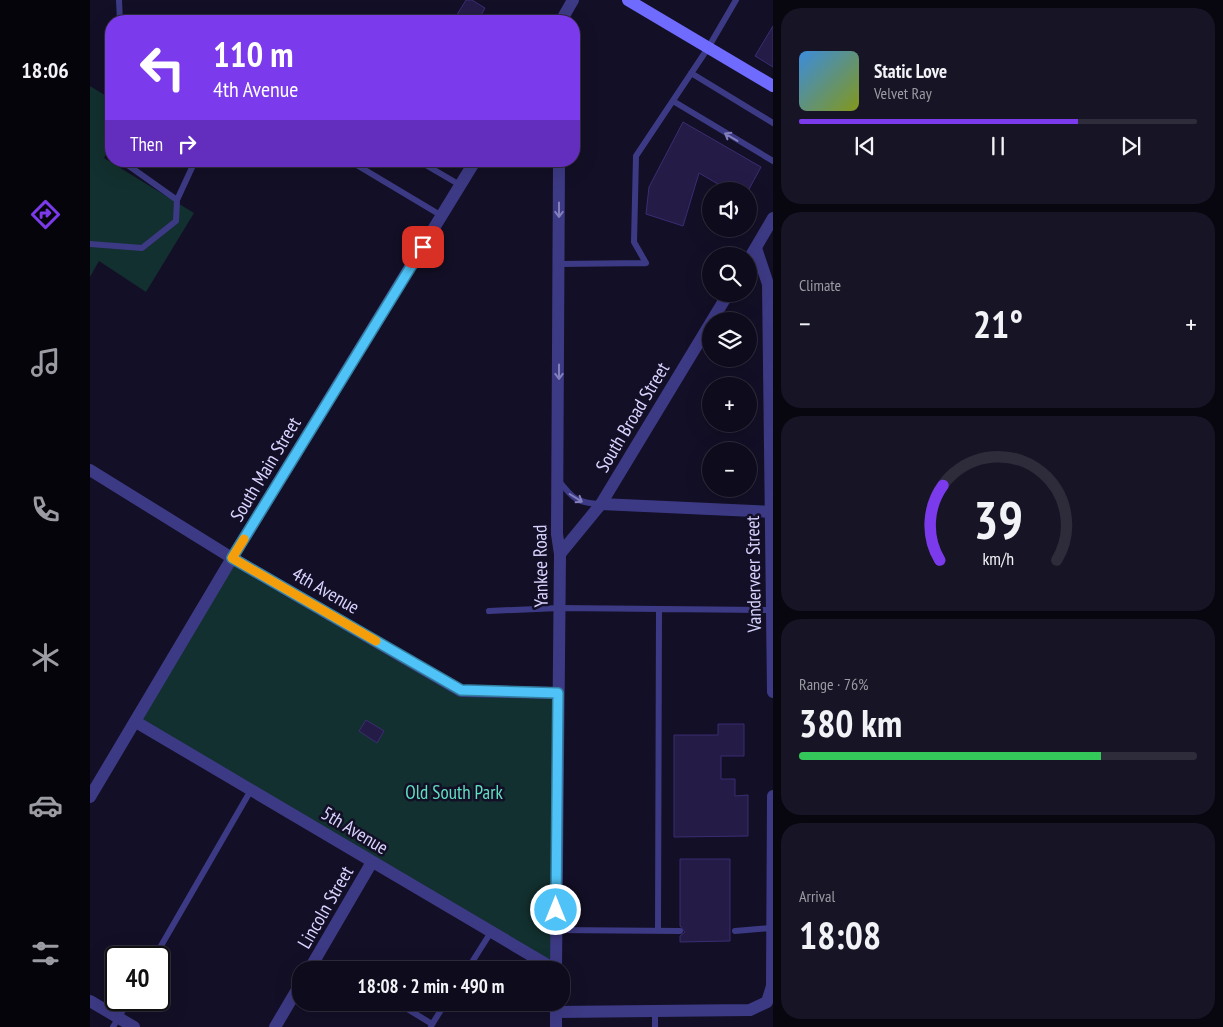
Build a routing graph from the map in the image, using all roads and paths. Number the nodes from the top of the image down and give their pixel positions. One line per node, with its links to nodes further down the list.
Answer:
1 (119, 0): 5 (lane)
2 (573, 0): 6 (street)
3 (628, 0): 7 (main road)
4 (736, 0): 7 (lane)
5 (120, 15)
6 (564, 15)
7 (708, 48): 8 (lane); 9 (main road)
8 (691, 74): 10 (lane); 11 (lane)
9 (773, 86)
10 (673, 101): 12 (lane, one-way to 10); 26 (lane)
11 (773, 123)
12 (773, 162)
13 (130, 167): 20 (lane)
14 (192, 167): 20 (lane)
15 (360, 167): 21 (lane)
16 (429, 167): 19 (lane)
17 (471, 167): 19 (street, South Main Street)
18 (559, 167): 26 (street, Yankee Road, one-way to 26)
19 (460, 185): 21 (street, South Main Street)
20 (177, 200): 23 (lane)
21 (442, 216): 33 (street, South Main Street)
22 (773, 218): 24 (street)
23 (90, 244)
24 (757, 247)
25 (757, 251): 31 (street, Vanderveer Street)
26 (559, 264): 29 (street, Yankee Road, one-way to 29)
27 (723, 302): 30 (street, South Broad Street)
28 (90, 470): 33 (street, 4th Avenue)
29 (558, 480): 30 (lane, one-way to 30); 32 (street, Yankee Road)
30 (601, 504): 31 (street); 32 (street, South Broad Street)
31 (772, 512): 36 (street, Vanderveer Street)
32 (560, 554): 34 (street, Yankee Road)
33 (232, 558): 39 (street, 4th Avenue); 40 (street, South Main Street)
34 (559, 608): 35 (lane); 37 (lane); 39 (street, Yankee Road)
35 (659, 610): 36 (lane); 47 (lane)
36 (773, 610): 38 (street, Vanderveer Street)
37 (489, 611)
38 (773, 692)
39 (558, 693): 46 (street, Yankee Road)
40 (136, 722): 41 (street, 5th Avenue); 43 (street, South Main Street)
41 (251, 790): 44 (street, 5th Avenue); 51 (lane)
42 (773, 796): 45 (street)
43 (90, 797)
44 (372, 862): 49 (street, 5th Avenue); 52 (street, Lincoln Street)
45 (771, 928): 50 (lane); 63 (street)
46 (556, 930): 47 (lane); 55 (street, Yankee Road)
47 (658, 931): 48 (lane)
48 (680, 931)
49 (491, 932): 53 (lane); 54 (street, 5th Avenue)
50 (735, 932)
51 (161, 946)
52 (314, 961)
53 (473, 961)
54 (541, 961)
55 (556, 961)
56 (292, 998): 67 (street)
57 (90, 1001): 64 (street)
58 (570, 1008): 63 (street)
59 (122, 1011): 64 (lane)
60 (409, 1011): 65 (lane)
61 (440, 1011): 65 (lane)
62 (556, 1011): 68 (street)
63 (655, 1011): 69 (lane)
64 (116, 1022): 66 (street)
65 (431, 1026)
66 (134, 1027)
67 (275, 1027)
68 (556, 1027)
69 (655, 1027)

